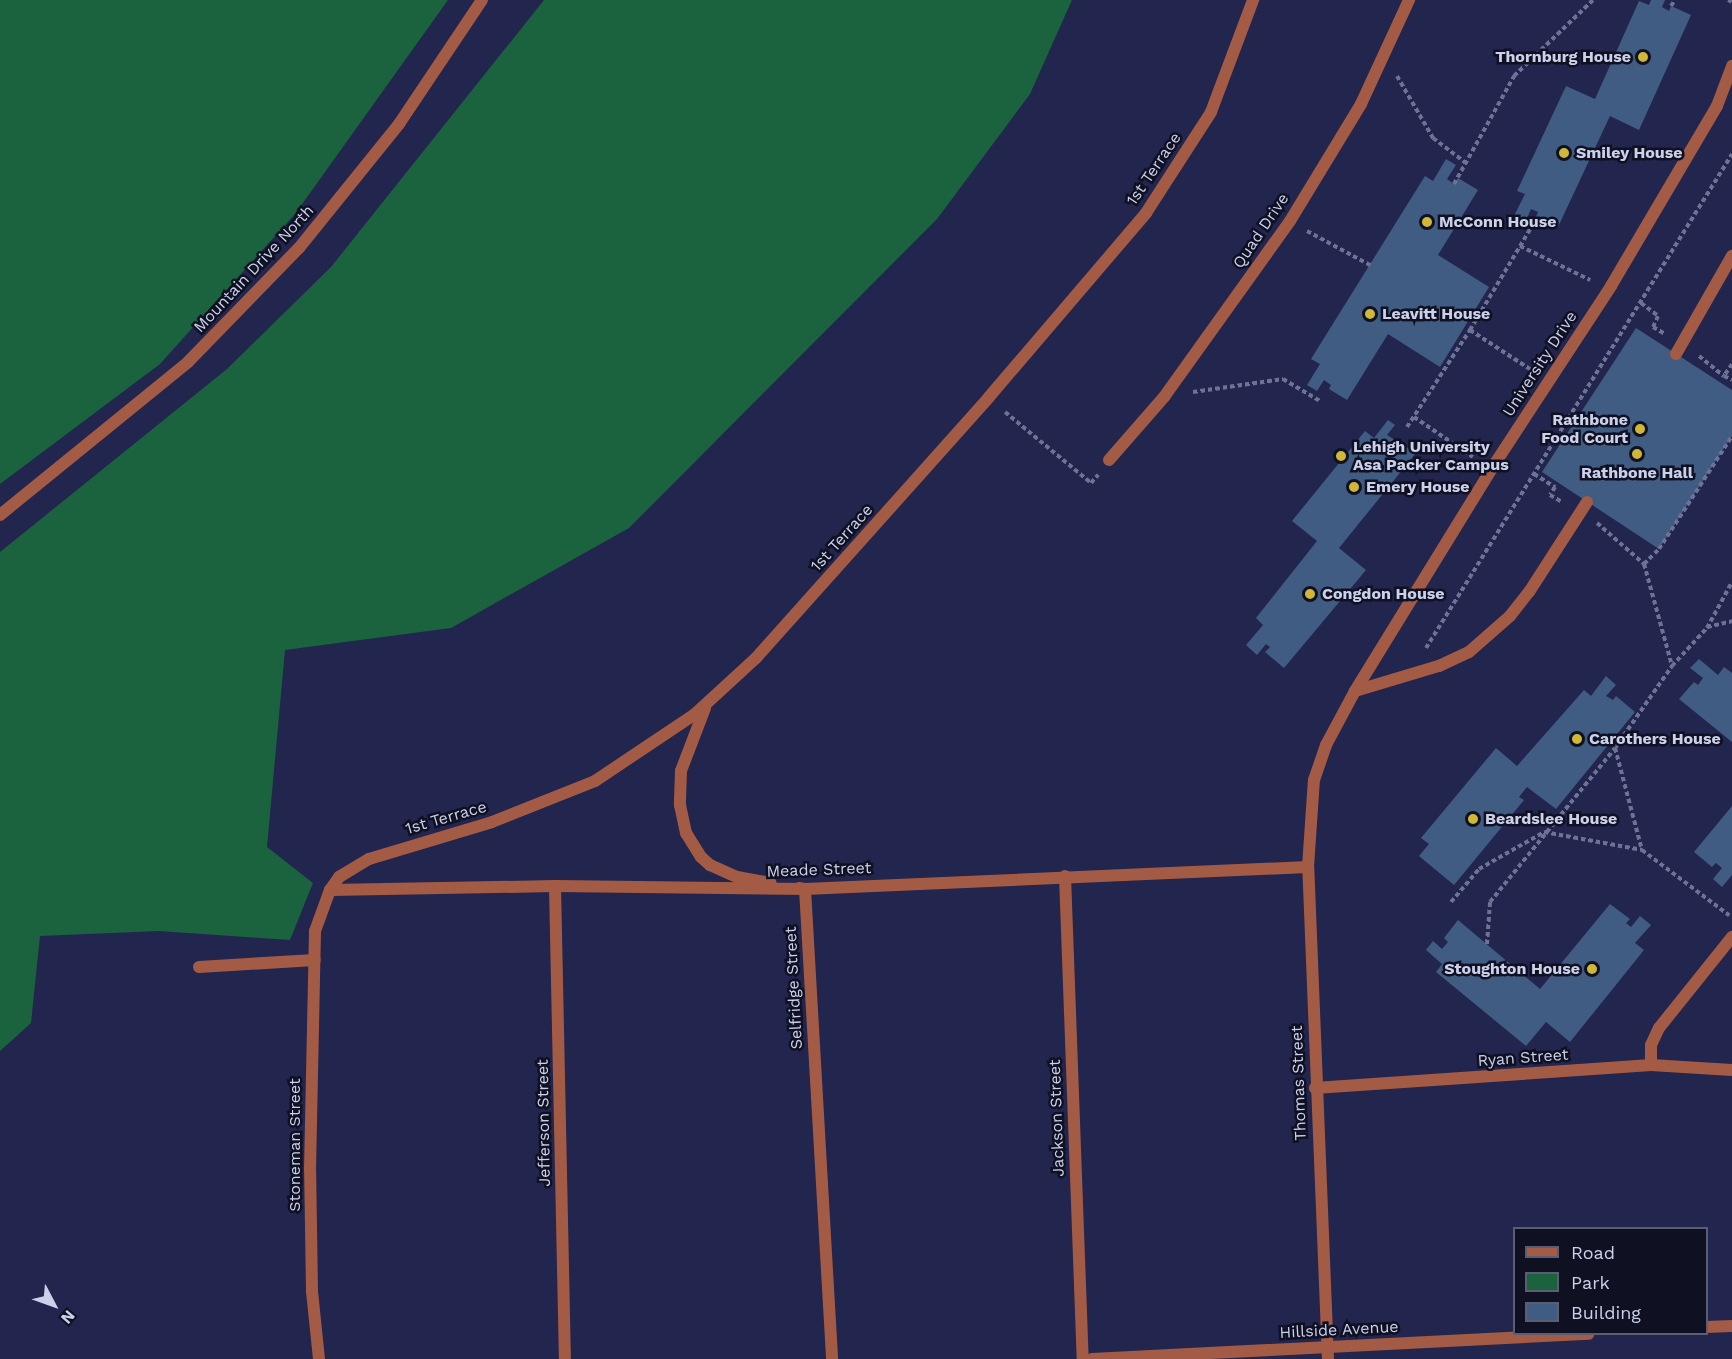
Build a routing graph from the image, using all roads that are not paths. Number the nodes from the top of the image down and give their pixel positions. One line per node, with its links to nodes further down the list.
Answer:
1 (482, 0): 9 (street, Mountain Drive North)
2 (1253, 0): 11 (street, 1st Terrace)
3 (1409, 0): 7 (street, Quad Drive)
4 (1732, 70): 10 (street, University Drive)
5 (1732, 256): 6 (street)
6 (1676, 354)
7 (1109, 460)
8 (1583, 507): 10 (street)
9 (0, 515)
10 (1354, 692): 12 (street, University Drive)
11 (707, 704): 16 (street); 17 (street, 1st Terrace)
12 (1310, 806): 13 (street, Thomas Street)
13 (1308, 867): 14 (street, Meade Street); 24 (street, Thomas Street)
14 (1065, 876): 16 (street, Meade Street); 32 (street, Jackson Street)
15 (555, 886): 16 (street, Meade Street); 17 (street, Meade Street); 30 (street, Jefferson Street)
16 (805, 889): 31 (street, Selfridge Street)
17 (330, 890): 18 (street, 1st Terrace)
18 (315, 931): 20 (street, Stoneman Street)
19 (1732, 937): 22 (street)
20 (315, 960): 21 (street); 29 (street, Stoneman Street)
21 (199, 968)
22 (1651, 1065): 23 (street, Ryan Street); 24 (street, Ryan Street)
23 (1732, 1070)
24 (1315, 1088): 28 (street, Thomas Street)
25 (1732, 1326): 26 (street)
26 (1708, 1327)
27 (1574, 1335): 28 (street, Hillside Avenue)
28 (1327, 1353): 33 (street, Hillside Avenue)
29 (319, 1359)
30 (565, 1359)
31 (832, 1359)
32 (1083, 1359)
33 (1092, 1359)

